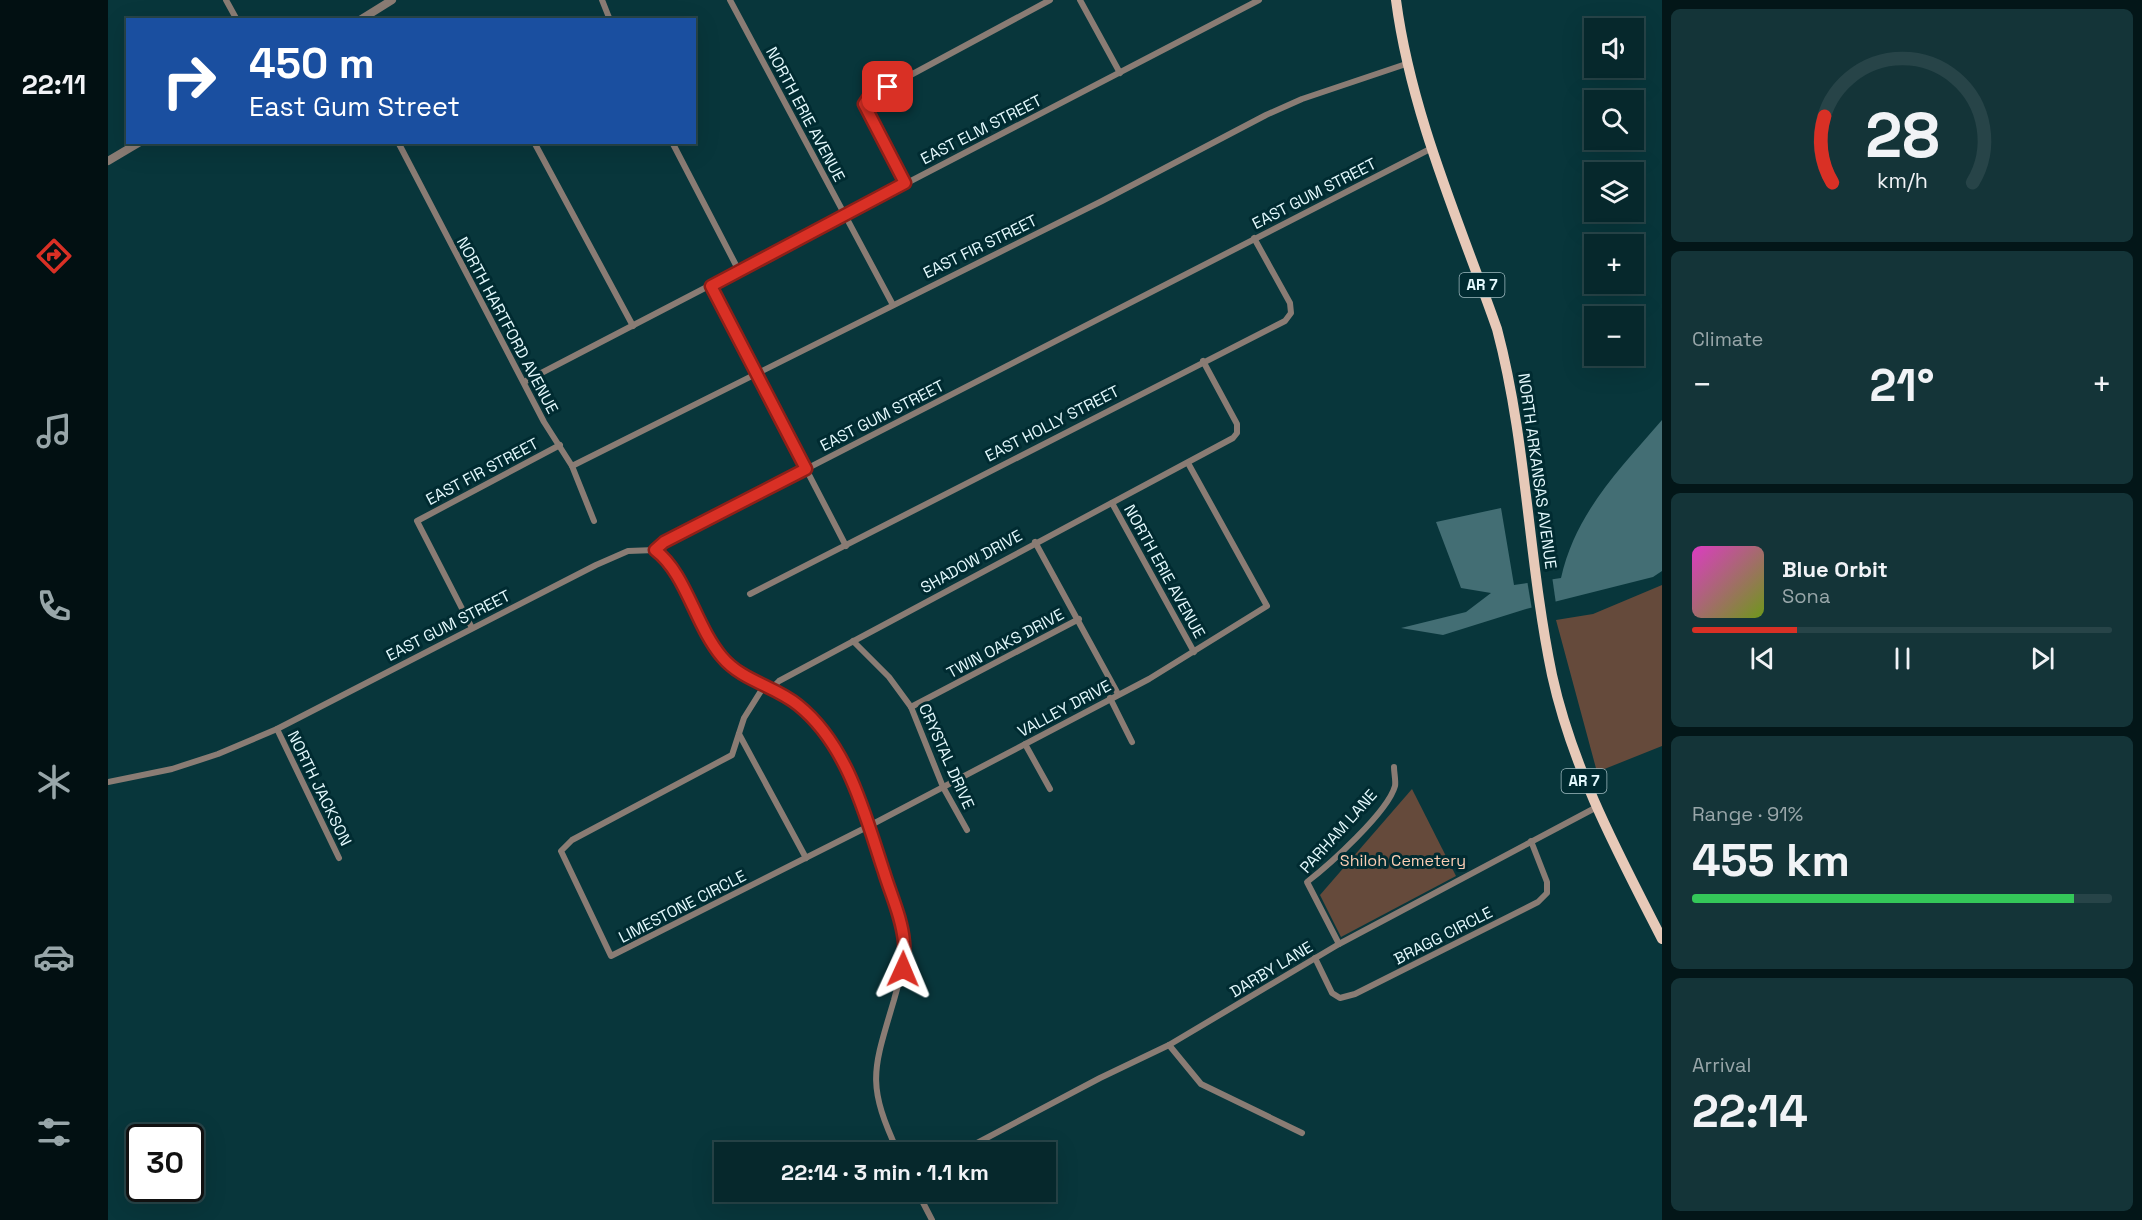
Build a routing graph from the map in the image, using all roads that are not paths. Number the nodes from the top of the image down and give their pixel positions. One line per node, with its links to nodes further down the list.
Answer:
1 (226, 0): 9 (street)
2 (392, 0): 10 (street)
3 (602, 0): 11 (street)
4 (730, 0): 21 (street, NORTH ERIE AVENUE)
5 (1050, 0): 20 (street)
6 (1080, 0): 13 (street)
7 (1259, 0): 13 (street, EAST ELM STREET)
8 (1396, 0): 12 (main road, NORTH ARKANSAS AVENUE / AR 7)
9 (236, 18)
10 (363, 18)
11 (609, 18)
12 (1406, 64): 18 (main road, NORTH ARKANSAS AVENUE / AR 7); 25 (street, EAST FIR STREET)
13 (1120, 73): 20 (street, EAST ELM STREET)
14 (137, 144): 19 (street)
15 (399, 144): 29 (street, NORTH HARTFORD AVENUE)
16 (535, 144): 26 (street)
17 (673, 144): 23 (street)
18 (1432, 148): 22 (street, EAST GUM STREET); 56 (main road, NORTH ARKANSAS AVENUE / AR 7)
19 (108, 161)
20 (905, 183): 21 (street, EAST ELM STREET)
21 (845, 215): 23 (street, EAST ELM STREET); 25 (street, NORTH ERIE AVENUE)
22 (1254, 238): 27 (street, EAST HOLLY STREET); 33 (street, EAST GUM STREET)
23 (739, 271): 24 (street, EAST ELM STREET)
24 (711, 286): 26 (street, EAST ELM STREET); 28 (street)
25 (893, 305): 28 (street, EAST FIR STREET)
26 (633, 326): 29 (street, EAST ELM STREET)
27 (1203, 362): 31 (street, SHADOW DRIVE); 37 (street, EAST HOLLY STREET)
28 (756, 374): 32 (street, EAST FIR STREET); 33 (street)
29 (524, 382): 30 (street, NORTH HARTFORD AVENUE)
30 (560, 445): 32 (street, NORTH HARTFORD AVENUE); 41 (street, EAST FIR STREET)
31 (1188, 463): 34 (street, SHADOW DRIVE); 43 (street, VALLEY DRIVE)
32 (572, 466): 35 (street, NORTH HARTFORD AVENUE)
33 (806, 469): 37 (street); 38 (street, EAST GUM STREET)
34 (1112, 503): 36 (street, SHADOW DRIVE); 43 (street, NORTH ERIE AVENUE)
35 (594, 520)
36 (1035, 542): 40 (street); 42 (street, SHADOW DRIVE)
37 (846, 546): 39 (street, EAST HOLLY STREET)
38 (655, 550): 41 (street, EAST GUM STREET); 44 (street)
39 (750, 594)
40 (1079, 619): 45 (street); 47 (street, TWIN OAKS DRIVE)
41 (472, 628): 48 (street, EAST GUM STREET)
42 (853, 641): 44 (street, SHADOW DRIVE); 47 (street, CRYSTAL DRIVE)
43 (1194, 652): 45 (street, VALLEY DRIVE)
44 (768, 688): 49 (street, LIMESTONE CIRCLE); 57 (street)
45 (1118, 694): 46 (street, VALLEY DRIVE)
46 (1110, 698): 50 (street); 51 (street, VALLEY DRIVE)
47 (911, 707): 54 (street, CRYSTAL DRIVE)
48 (277, 729): 53 (street, EAST GUM STREET); 60 (street, NORTH JACKSON)
49 (738, 734): 61 (street); 61 (street, LIMESTONE CIRCLE)
50 (1132, 741)
51 (1025, 744): 54 (street, VALLEY DRIVE); 55 (street)
52 (1394, 767): 63 (street, PARHAM LANE)
53 (108, 782)
54 (943, 787): 57 (street, VALLEY DRIVE); 58 (street, CRYSTAL DRIVE)
55 (1050, 789)
56 (1595, 808): 59 (street, DARBY LANE); 62 (main road, NORTH ARKANSAS AVENUE / AR 7)
57 (869, 826): 61 (street, LIMESTONE CIRCLE); 67 (street)
58 (967, 830)
59 (1531, 841): 63 (street, DARBY LANE); 64 (street, BRAGG CIRCLE)
60 (339, 858)
61 (806, 858)
62 (1662, 939)
63 (1339, 944): 64 (street, DARBY LANE)
64 (1315, 958): 65 (street, DARBY LANE)
65 (1169, 1045): 66 (street); 68 (street, DARBY LANE)
66 (1302, 1133)
67 (893, 1142)
68 (979, 1142)
69 (923, 1202): 70 (street)
70 (932, 1220)

